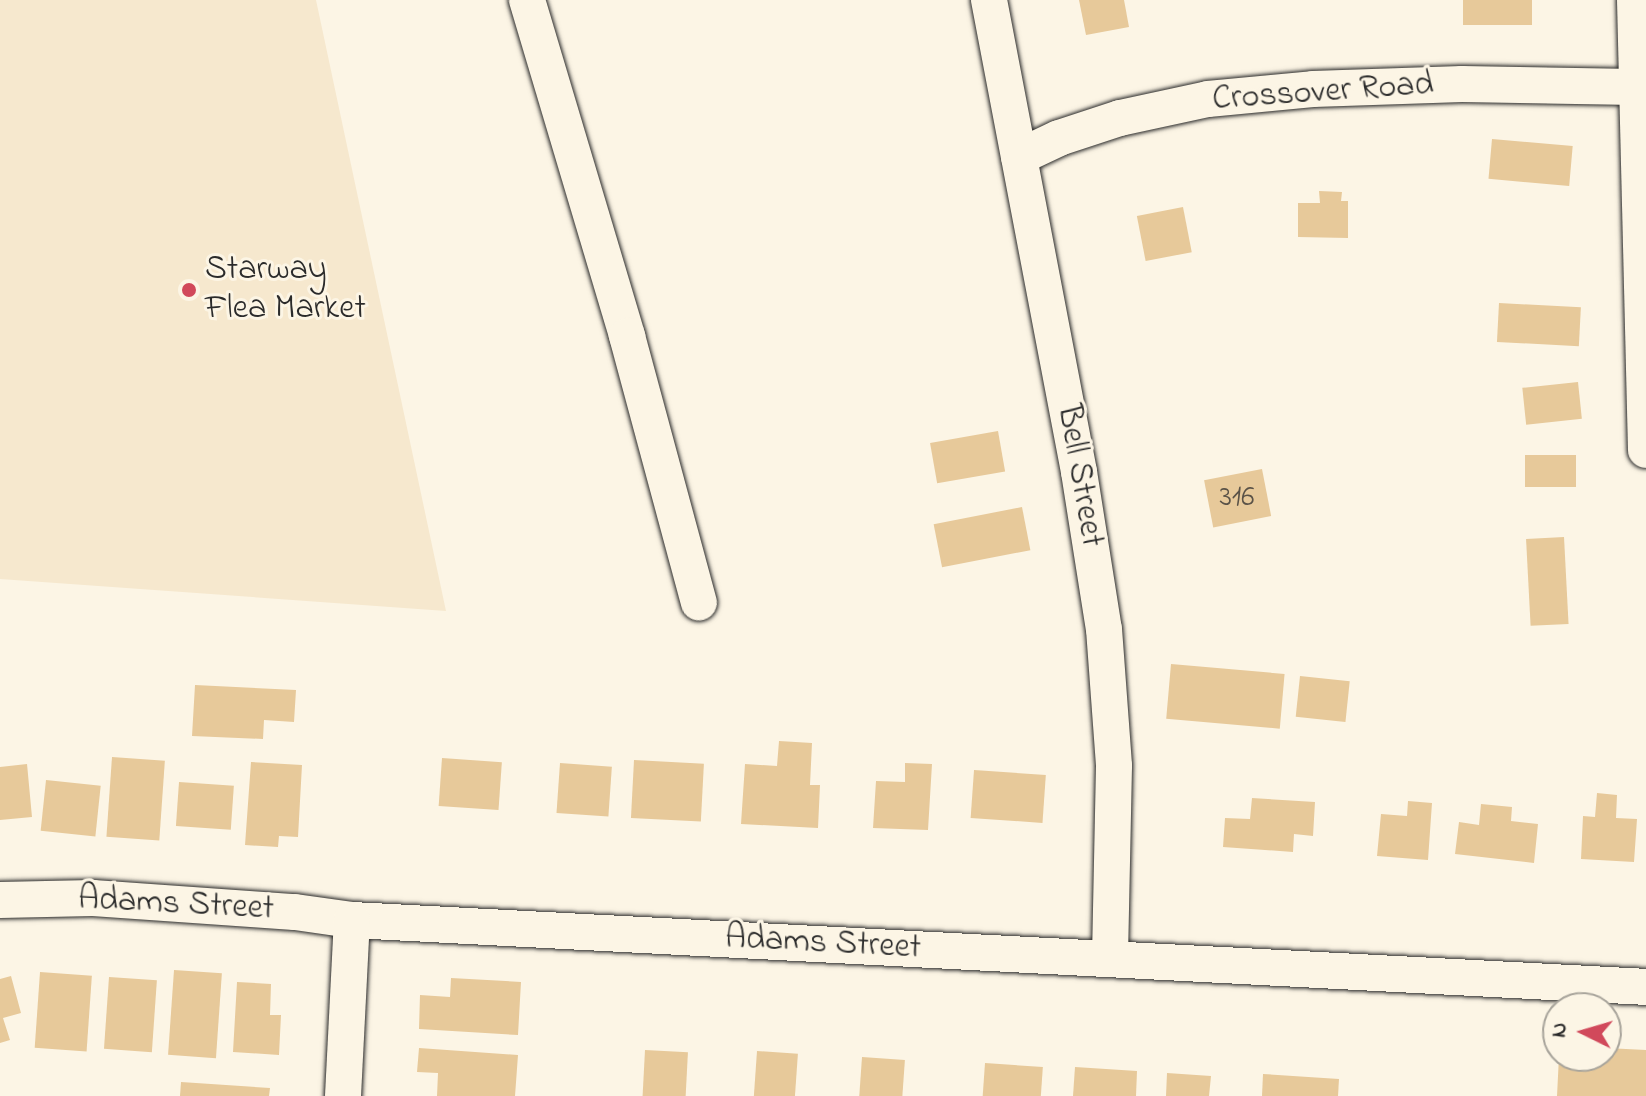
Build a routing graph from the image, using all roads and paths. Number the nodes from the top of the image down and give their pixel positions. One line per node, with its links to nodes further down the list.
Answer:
1 (527, 0): 7 (street)
2 (989, 0): 5 (street, Bell Street)
3 (1635, 0): 4 (street)
4 (1636, 87): 5 (street, Crossover Road); 6 (street)
5 (1019, 157): 10 (street, Bell Street)
6 (1646, 450)
7 (699, 602)
8 (0, 900): 9 (street, Adams Street)
9 (352, 920): 10 (street, Adams Street); 12 (street)
10 (1110, 959): 11 (street, Adams Street)
11 (1646, 987)
12 (343, 1096)

